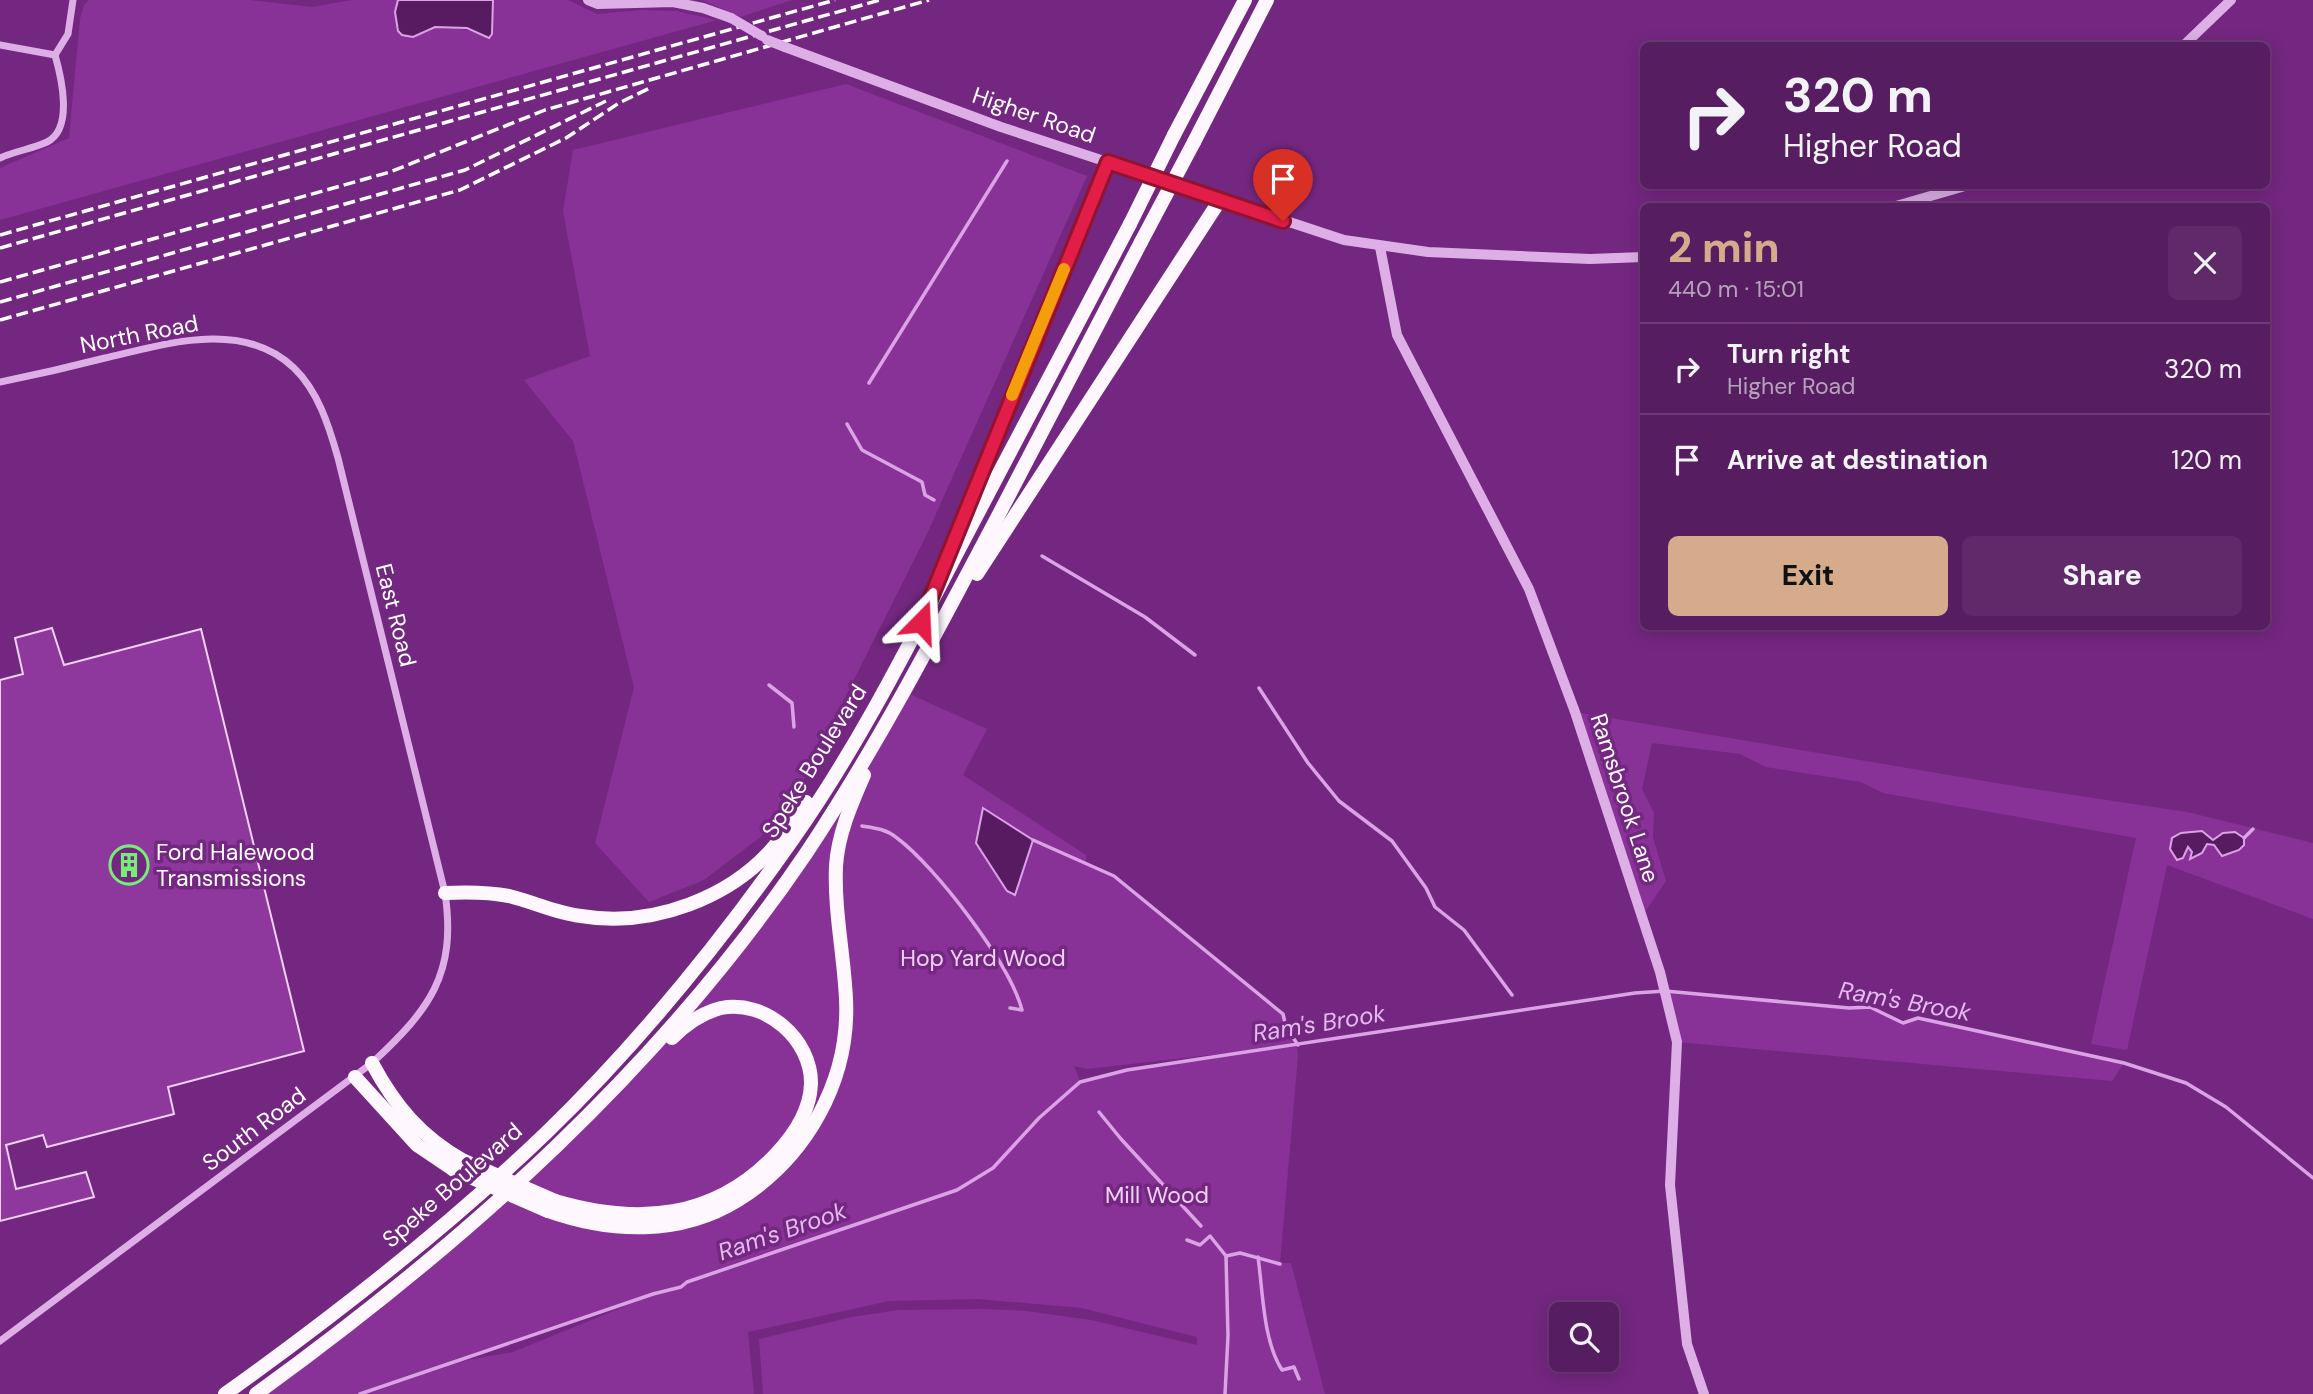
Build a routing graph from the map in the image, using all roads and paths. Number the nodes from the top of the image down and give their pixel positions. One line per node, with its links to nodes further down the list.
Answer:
1 (73, 0): 8 (street)
2 (588, 0): 10 (street, Higher Road, bridge)
3 (1245, 0): 18 (highway, Speke Boulevard, bridge)
4 (1267, 0): 19 (highway, Speke Boulevard, bridge)
5 (2231, 0): 6 (street)
6 (2187, 42)
7 (0, 45): 8 (street)
8 (55, 55): 9 (street)
9 (0, 158)
10 (1108, 162): 12 (street, Higher Road); 18 (highway)
11 (1955, 189): 13 (street)
12 (1220, 200): 14 (street, Higher Road); 19 (highway)
13 (1906, 203)
14 (1380, 247): 15 (street, Higher Road); 31 (street, Ramsbrook Lane)
15 (1640, 257)
16 (283, 358): 17 (street, North Road); 22 (street, East Road)
17 (0, 382)
18 (921, 622): 20 (highway, Speke Boulevard)
19 (930, 647): 21 (highway, Speke Boulevard)
20 (886, 689): 22 (highway); 29 (highway, Speke Boulevard)
21 (879, 738): 25 (highway, Speke Boulevard); 27 (highway)
22 (445, 893): 23 (street, South Road)
23 (372, 1063): 24 (street, South Road); 26 (highway)
24 (355, 1077): 26 (highway); 28 (street, South Road)
25 (573, 1132): 27 (highway); 30 (highway, Speke Boulevard)
26 (459, 1166): 27 (highway, bridge)
27 (551, 1206)
28 (0, 1341)
29 (225, 1394)
30 (256, 1394)
31 (1704, 1394)

